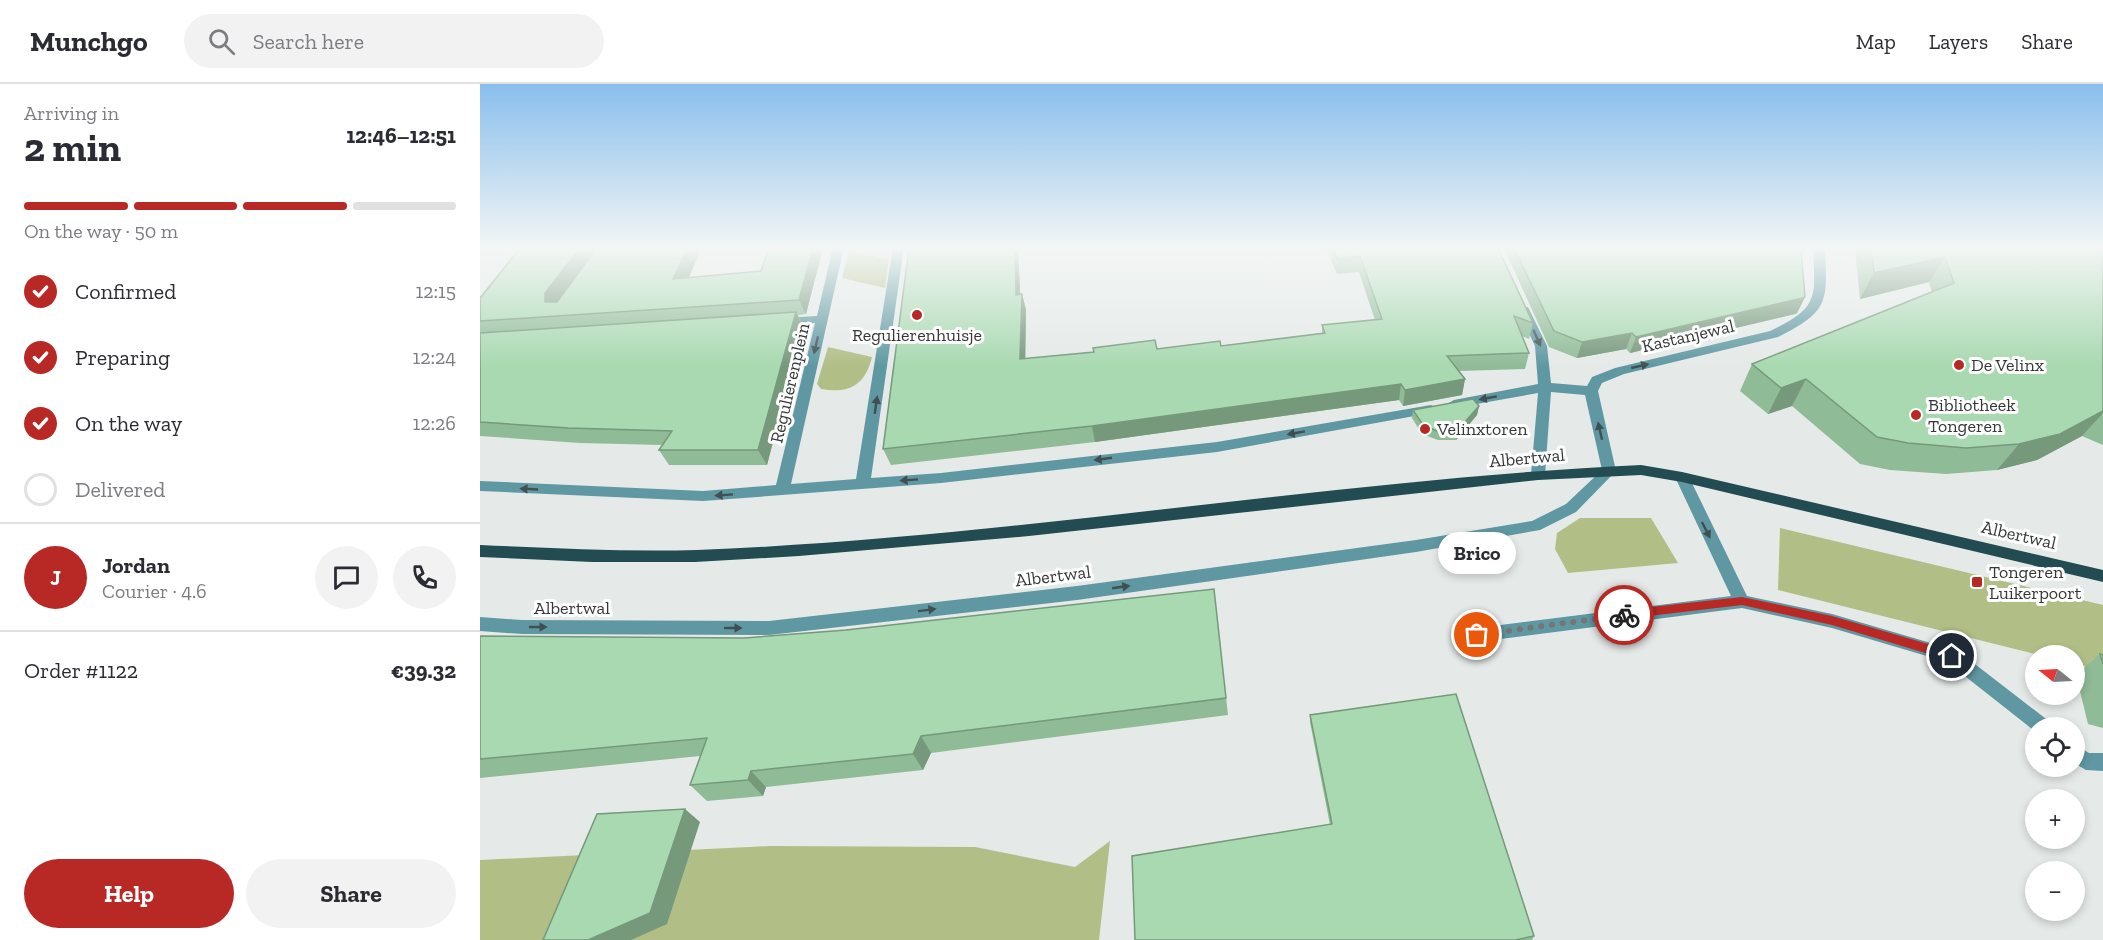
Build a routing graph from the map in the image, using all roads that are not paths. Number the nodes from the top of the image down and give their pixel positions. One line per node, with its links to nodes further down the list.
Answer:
1 (830, 287): 5 (street, Regulierenplein)
2 (893, 287): 12 (street, one-way to 2)
3 (1820, 287): 8 (street, Kastanjewal, one-way to 3)
4 (1518, 297): 7 (street, one-way to 7)
5 (822, 319): 6 (street); 14 (street, Regulierenplein, one-way to 14)
6 (764, 324)
7 (1545, 387): 8 (street); 10 (street); 12 (street, one-way to 12)
8 (1591, 392): 9 (street, one-way to 8)
9 (1609, 471): 10 (main road, Albertwal); 11 (main road, Albertwal); 18 (street, Albertwal, one-way to 9)
10 (1538, 475): 15 (main road, Albertwal)
11 (1682, 477): 16 (main road, Albertwal); 17 (street, one-way to 17)
12 (862, 484): 14 (street)
13 (480, 486): 14 (street, one-way to 13)
14 (782, 490)
15 (480, 551)
16 (2103, 576)
17 (1742, 601): 19 (street); 20 (street)
18 (480, 624)
19 (1477, 635)
20 (2030, 717)

